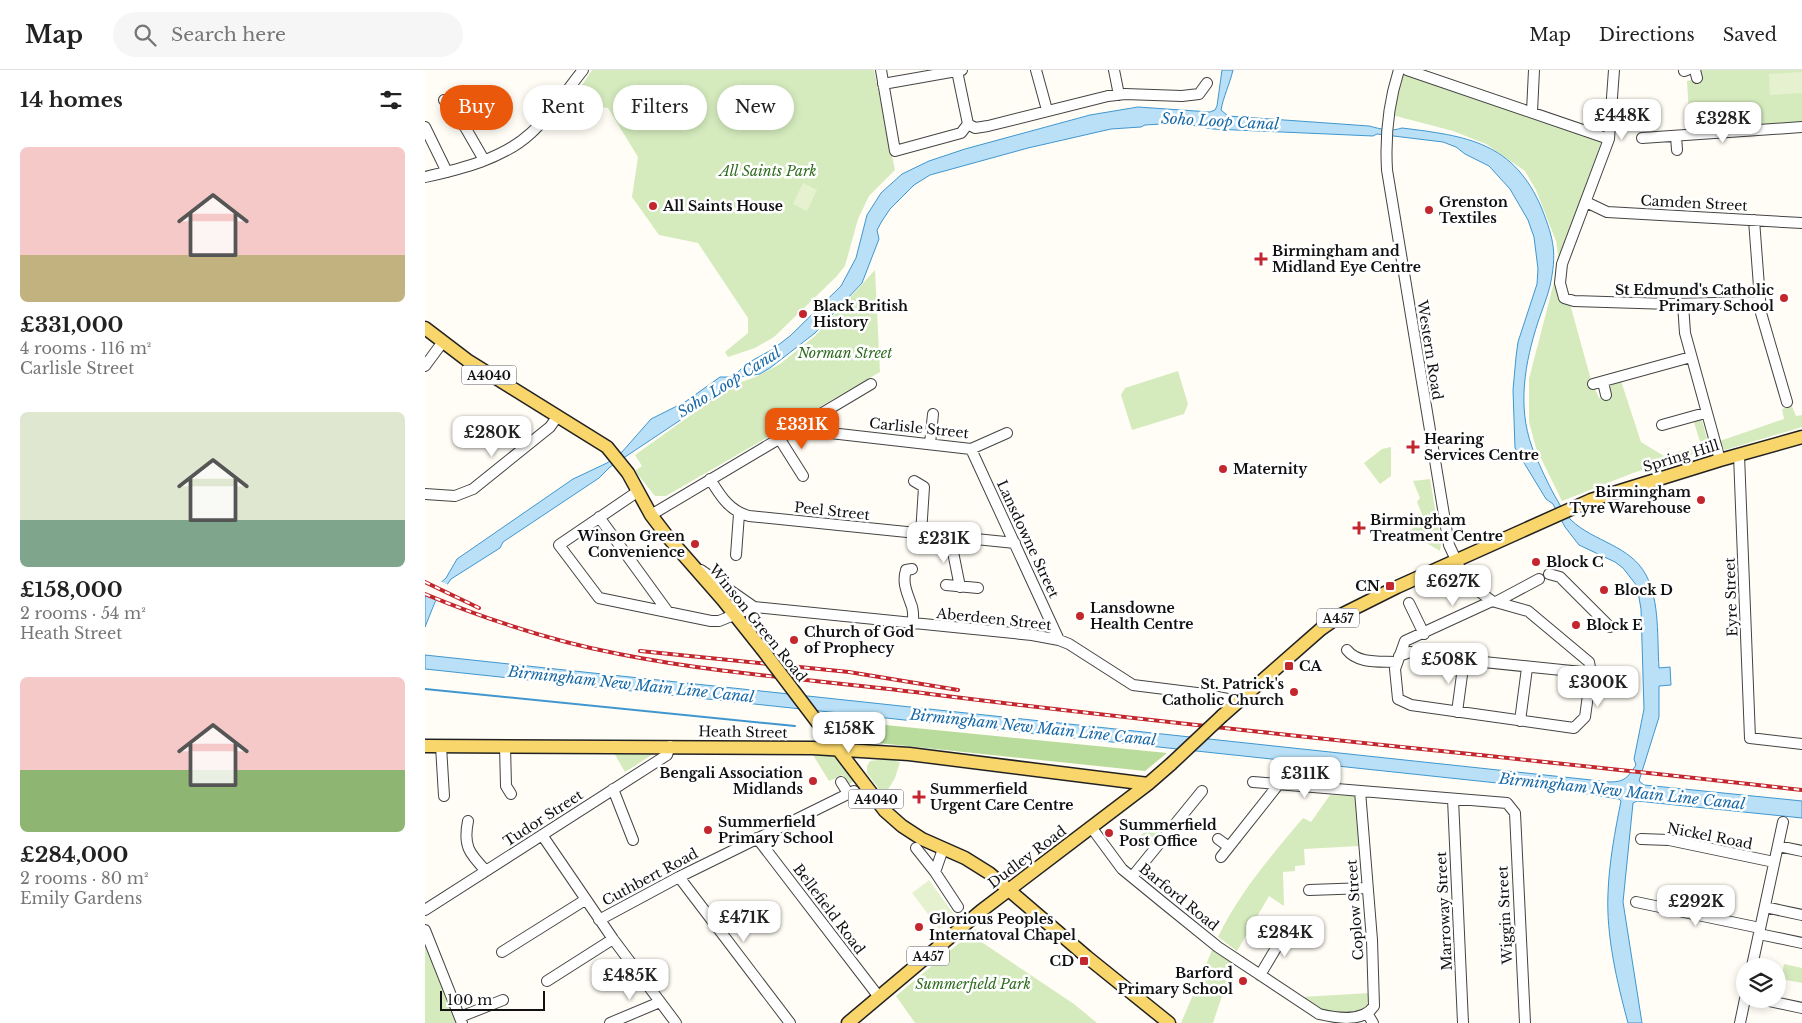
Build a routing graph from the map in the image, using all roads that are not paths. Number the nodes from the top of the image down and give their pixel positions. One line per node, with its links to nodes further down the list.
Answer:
1 (583, 70): 23 (street)
2 (881, 70): 11 (street)
3 (960, 70): 11 (street); 15 (street)
4 (1036, 70): 13 (street)
5 (1114, 70): 12 (street)
6 (1399, 70): 66 (street, Western Road)
7 (1407, 70): 14 (street)
8 (1534, 70): 14 (street)
9 (1614, 70): 21 (street)
10 (1207, 83): 12 (street)
11 (883, 84): 15 (street)
12 (1119, 94): 13 (street)
13 (1047, 110): 15 (street)
14 (1531, 112): 21 (street)
15 (968, 124)
16 (1802, 127): 19 (street)
17 (425, 128): 24 (street)
18 (467, 130): 23 (street)
19 (1676, 136): 20 (street); 22 (street)
20 (1642, 138)
21 (1609, 139): 26 (street)
22 (1677, 150)
23 (484, 160): 24 (street)
24 (447, 172): 25 (street)
25 (425, 177)
26 (1586, 202): 27 (street, Camden Street); 30 (street)
27 (1754, 220): 28 (street, Camden Street); 29 (street)
28 (1802, 223)
29 (1759, 302): 30 (street); 37 (street)
30 (1683, 304): 33 (street)
31 (425, 328): 32 (main road, A4040)
32 (443, 343): 34 (street); 42 (main road, A4040)
33 (1691, 357): 38 (street); 40 (street)
34 (425, 366)
35 (1793, 381): 37 (street)
36 (871, 384): 44 (street)
37 (1783, 385): 39 (street)
38 (1606, 395)
39 (1787, 402)
40 (1705, 412): 43 (street); 51 (street)
41 (933, 414): 48 (street)
42 (557, 417): 55 (main road, Winson Green Road / A4040); 56 (street)
43 (1662, 425)
44 (795, 429): 47 (street); 48 (street, Carlisle Street)
45 (1007, 433): 49 (street, Carlisle Street)
46 (1802, 437): 50 (main road, Spring Hill / A457)
47 (779, 438): 52 (street); 53 (street)
48 (930, 444): 49 (street, Carlisle Street)
49 (971, 449): 63 (street, Lansdowne Street)
50 (1739, 455): 51 (main road, Spring Hill / A457); 90 (street, Eyre Street)
51 (1720, 460): 58 (main road, Spring Hill / A457)
52 (803, 476)
53 (710, 479): 57 (street); 59 (street)
54 (914, 482): 61 (street)
55 (637, 492): 59 (main road, Winson Green Road / A4040); 60 (street)
56 (425, 494)
57 (739, 514): 61 (street, Peel Street); 64 (street)
58 (1554, 515): 66 (main road, Dudley Road / A457)
59 (651, 516): 65 (main road, Winson Green Road / A4040)
60 (599, 517): 76 (street); 76 (street, Aberdeen Street)
61 (921, 534): 62 (street, Peel Street)
62 (950, 537): 63 (street, Peel Street); 71 (street)
63 (1015, 543): 81 (street, Lansdowne Street)
64 (736, 555)
65 (683, 556): 75 (street); 77 (main road, Winson Green Road / A4040)
66 (1455, 560): 73 (street, Western Road); 87 (main road, Dudley Road / A457)
67 (911, 569): 78 (street)
68 (1549, 574): 79 (street)
69 (1539, 580): 73 (street)
70 (946, 585): 71 (street, Aberdeen Street)
71 (960, 587): 72 (street, Aberdeen Street)
72 (978, 588)
73 (1494, 602): 80 (street); 86 (street)
74 (1409, 603): 80 (street)
75 (754, 606): 77 (street, Aberdeen Street); 78 (street, Aberdeen Street)
76 (668, 612): 77 (street, Aberdeen Street)
77 (735, 614): 95 (main road, Winson Green Road / A4040, bridge)
78 (913, 624): 81 (street, Aberdeen Street)
79 (1610, 627)
80 (1424, 634): 83 (street)
81 (1059, 640): 87 (street, Aberdeen Street)
82 (1347, 650): 83 (street)
83 (1397, 659): 84 (street); 88 (street)
84 (1464, 660): 85 (street); 88 (street)
85 (1527, 668): 86 (street); 89 (street)
86 (1591, 673): 89 (street)
87 (1238, 701): 100 (main road, Dudley Road / A457, bridge)
88 (1457, 712): 89 (street)
89 (1520, 721)
90 (1802, 744)
91 (425, 746): 92 (main road, Heath Street)
92 (441, 746): 93 (main road, Heath Street); 103 (street)
93 (505, 746): 94 (main road, Heath Street); 104 (street)
94 (670, 746): 95 (main road, Heath Street); 102 (street, Tudor Street)
95 (838, 750): 96 (main road, Heath Street); 97 (main road, Winson Green Road / A4040)
96 (873, 752): 97 (main road); 100 (main road, Heath Street)
97 (859, 776): 121 (main road, Winson Green Road / A4040)
98 (841, 782): 114 (street, Cuthbert Road)
99 (1253, 782): 101 (street)
100 (1148, 784): 110 (main road, Dudley Road / A457)
101 (1277, 785): 106 (street); 119 (street)
102 (613, 789): 111 (street); 113 (street, Tudor Street)
103 (440, 790)
104 (505, 790)
105 (1202, 791): 128 (street)
106 (1360, 791): 107 (street); 129 (street, Coplow Street)
107 (1453, 799): 165 (street, Marroway Street); 166 (street, Wiggin Street)
108 (468, 821): 125 (street)
109 (1783, 822): 118 (street)
110 (1091, 827): 128 (street, Barford Road); 130 (main road, Dudley Road / A457)
111 (629, 830): 112 (street); 117 (street)
112 (619, 832)
113 (543, 835): 125 (street, Tudor Street); 132 (street)
114 (757, 838): 127 (street, Cuthbert Road); 151 (street, Bellefield Road)
115 (1641, 838): 124 (street, Nickel Road)
116 (1219, 839): 119 (street)
117 (633, 840)
118 (1778, 846): 122 (street); 124 (street)
119 (1229, 847): 123 (street)
120 (916, 848): 126 (street)
121 (943, 849): 126 (street); 130 (main road, Winson Green Road / A4040)
122 (1802, 851)
123 (1221, 857)
124 (1774, 862): 135 (street)
125 (486, 871): 136 (street, Tudor Street)
126 (935, 872): 134 (street)
127 (679, 877): 138 (street, Cuthbert Road); 161 (street)
128 (1132, 877): 148 (street, Barford Road)
129 (1367, 888): 131 (street); 156 (street, Coplow Street)
130 (1008, 889): 151 (main road, Dudley Road / A457); 163 (main road, Winson Green Road)
131 (1309, 890)
132 (585, 900): 138 (street); 146 (street)
133 (1636, 902): 141 (street)
134 (959, 907)
135 (1765, 907): 137 (street); 141 (street)
136 (425, 910)
137 (1802, 915)
138 (599, 920): 143 (street)
139 (1288, 928): 144 (street)
140 (425, 930): 157 (street)
141 (1760, 931): 145 (street); 147 (street)
142 (1270, 933): 144 (street)
143 (613, 939): 149 (street); 152 (street)
144 (1281, 940): 148 (street)
145 (1802, 944)
146 (502, 952)
147 (1754, 958)
148 (1260, 975): 156 (street, Barford Road)
149 (547, 981)
150 (488, 991): 157 (street)
151 (879, 997): 162 (main road, Dudley Road / A457)
152 (660, 1002): 158 (street); 160 (street)
153 (1786, 1005): 155 (street)
154 (1743, 1008): 167 (street)
155 (1802, 1008)
156 (1367, 1013): 164 (street)
157 (461, 1020)
158 (629, 1020): 159 (street)
159 (610, 1023)
160 (676, 1023)
161 (790, 1023)
162 (848, 1023)
163 (1169, 1023)
164 (1373, 1023)
165 (1463, 1023)
166 (1525, 1023)
167 (1740, 1023)

